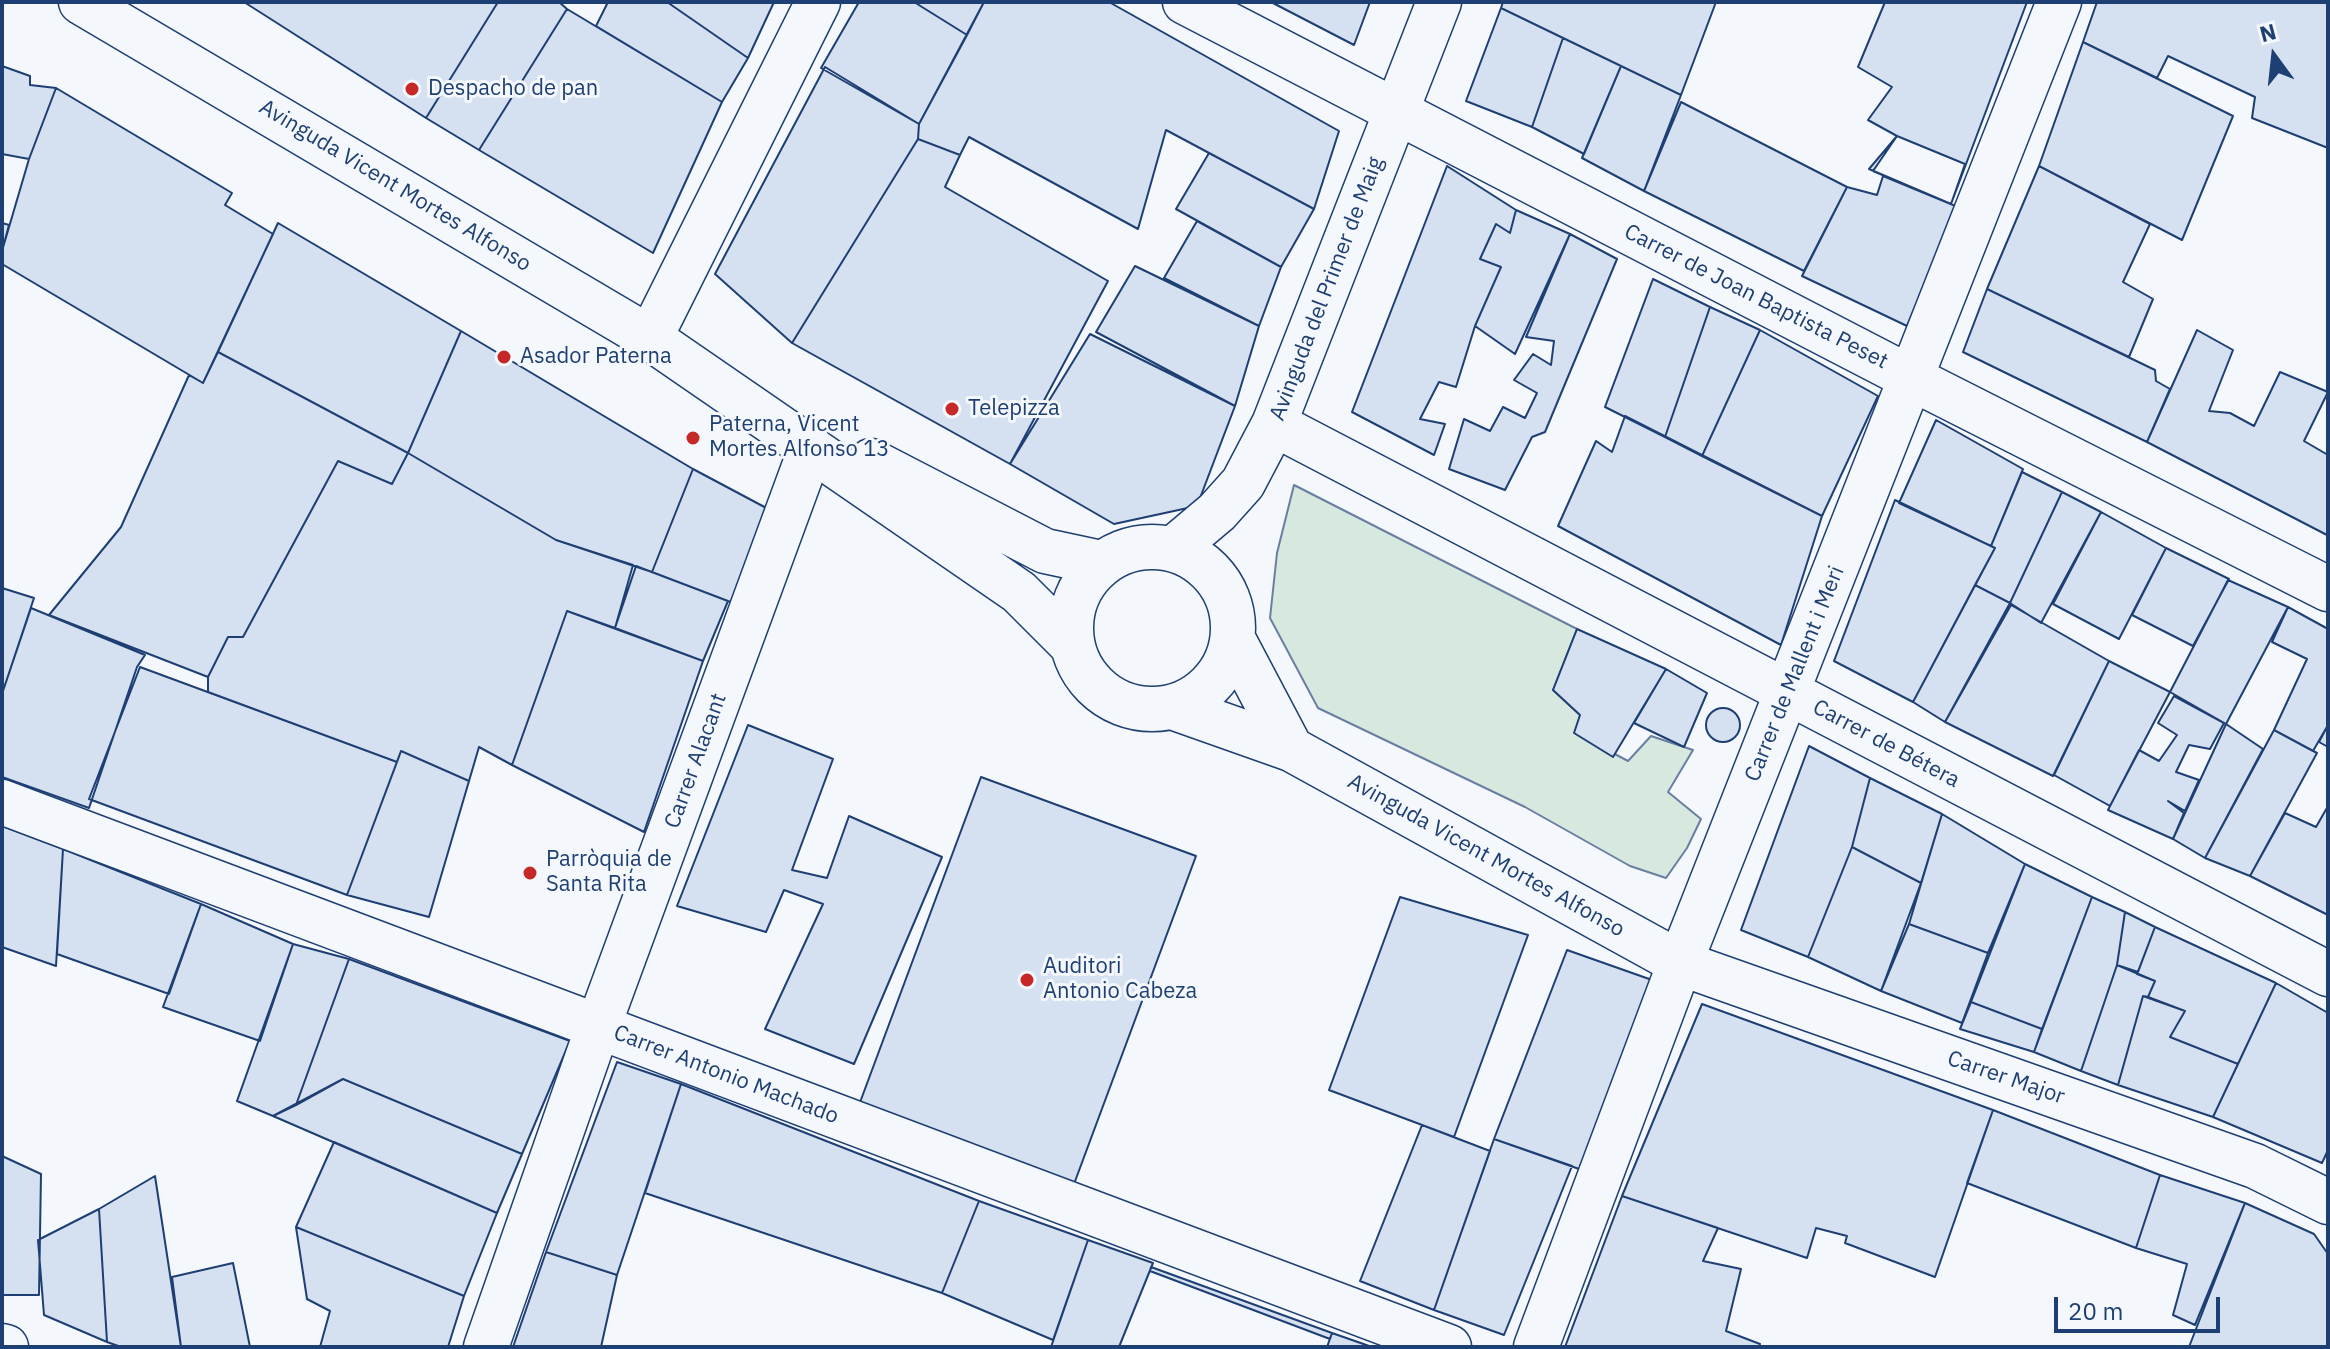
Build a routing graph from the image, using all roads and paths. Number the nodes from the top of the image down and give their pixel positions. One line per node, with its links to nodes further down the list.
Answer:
1 (818, 2): 7 (street)
2 (1185, 2): 6 (street, Carrer de Joan Baptista Peset)
3 (1439, 2): 6 (street, Avinguda del Primer de Maig)
4 (2059, 2): 9 (street, Carrer de Mallent i Meri)
5 (101, 7): 7 (street, Avinguda Vicent Mortes Alfonso)
6 (1396, 111): 9 (street, Carrer de Joan Baptista Peset); 10 (street, Avinguda del Primer de Maig)
7 (650, 338): 8 (street, Avinguda Vicent Mortes Alfonso)
8 (707, 375): 11 (street, Avinguda Vicent Mortes Alfonso); 13 (street, Avinguda Vicent Mortes Alfonso)
9 (1913, 379): 14 (street, Carrer de Joan Baptista Peset); 17 (street, Carrer de Mallent i Meri)
10 (1274, 424): 12 (street, Avinguda del Primer de Maig); 17 (street, Carrer de Bétera)
11 (811, 448): 16 (street, Avinguda Vicent Mortes Alfonso); 23 (street, Carrer Alacant)
12 (1173, 549): 13 (street); 15 (street)
13 (1101, 563): 16 (street)
14 (2328, 589)
15 (1234, 641): 18 (street); 19 (street)
16 (1071, 644): 18 (street)
17 (1788, 693): 21 (street, Carrer de Mallent i Meri); 22 (street, Carrer de Bétera)
18 (1175, 708): 19 (street, Avinguda Vicent Mortes Alfonso)
19 (1291, 749): 21 (street, Avinguda Vicent Mortes Alfonso)
20 (2, 802): 23 (street, Carrer Antonio Machado)
21 (1680, 963): 24 (street, Carrer Major); 27 (street, Carrer de Mallent i Meri)
22 (2328, 974)
23 (598, 1027): 25 (street, Carrer Alacant); 26 (street, Carrer Antonio Machado)
24 (2328, 1202)
25 (486, 1347)
26 (1449, 1347)
27 (1536, 1347)

